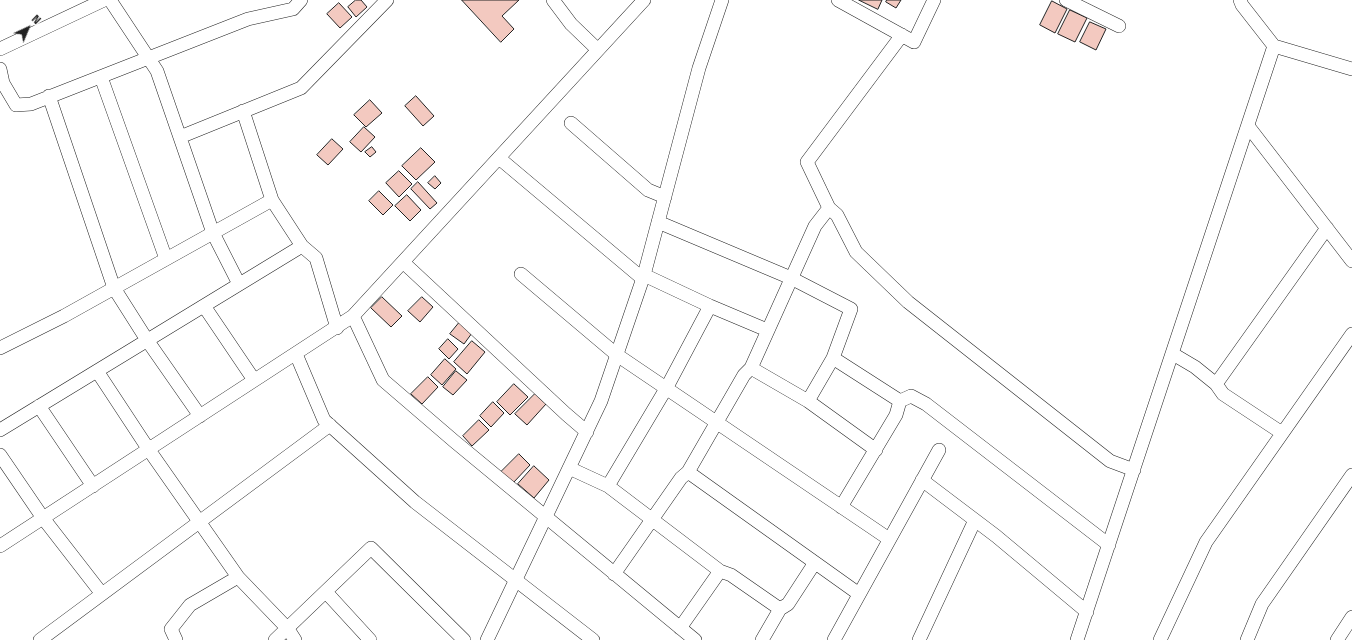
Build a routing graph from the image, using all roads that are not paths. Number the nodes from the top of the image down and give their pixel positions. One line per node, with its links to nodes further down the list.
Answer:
1 (104, 0): 15 (street)
2 (110, 0): 17 (street)
3 (300, 0): 17 (street)
4 (387, 0): 22 (street)
5 (553, 0): 16 (street)
6 (644, 0): 16 (street)
7 (722, 0): 27 (street)
8 (838, 0): 13 (street)
9 (934, 0): 13 (street)
10 (1066, 0): 12 (street)
11 (1240, 0): 14 (street)
12 (1119, 26)
13 (902, 35): 29 (street)
14 (1274, 46): 19 (street); 24 (street)
15 (0, 49)
16 (598, 50): 26 (street)
17 (150, 58): 20 (street); 25 (street)
18 (0, 69): 21 (street)
19 (1352, 69)
20 (101, 77): 21 (street); 34 (street)
21 (49, 96): 41 (street)
22 (243, 111): 25 (street); 28 (street)
23 (571, 123): 27 (street)
24 (1248, 126): 31 (street); 51 (street)
25 (180, 137): 32 (street)
26 (499, 158): 36 (street); 38 (street)
27 (665, 197): 30 (street)
28 (272, 200): 32 (street); 33 (street)
29 (830, 208): 39 (street); 73 (street)
30 (658, 222): 38 (street); 39 (street)
31 (1327, 228): 35 (street); 57 (street)
32 (213, 233): 34 (street); 40 (street)
33 (302, 246): 40 (street); 45 (street)
34 (166, 259): 41 (street)
35 (1352, 261)
36 (404, 263): 44 (street); 66 (street)
37 (521, 274): 52 (street)
38 (644, 277): 43 (street); 52 (street)
39 (791, 278): 46 (street); 53 (street)
40 (239, 284): 42 (street)
41 (114, 288): 48 (street); 49 (street)
42 (204, 306): 48 (street); 56 (street)
43 (710, 306): 46 (street); 58 (street)
44 (353, 316): 45 (street); 81 (street)
45 (337, 328): 50 (street)
46 (767, 330): 54 (street)
47 (1352, 334): 67 (street)
48 (147, 340): 55 (street); 62 (street)
49 (0, 348)
50 (296, 354): 56 (street); 64 (street)
51 (1173, 354): 57 (street); 73 (street)
52 (617, 355): 58 (street); 66 (street)
53 (833, 358): 59 (street); 60 (street)
54 (751, 368): 59 (street); 63 (street)
55 (97, 371): 61 (street); 68 (street)
56 (254, 380): 62 (street)
57 (1216, 384): 67 (street)
58 (667, 388): 63 (street); 78 (street)
59 (808, 401): 69 (street)
60 (900, 401): 69 (street); 86 (street)
61 (39, 406): 65 (street); 77 (street)
62 (200, 416): 68 (street)
63 (717, 421): 74 (street); 79 (street)
64 (330, 426): 84 (street); 92 (street)
65 (0, 430)
66 (587, 432): 72 (street)
67 (1282, 433): 114 (street)
68 (149, 450): 77 (street); 84 (street)
69 (876, 450): 79 (street)
70 (939, 450): 76 (street)
71 (0, 455): 80 (street)
72 (570, 468): 78 (street); 81 (street)
73 (1134, 470): 86 (street)
74 (688, 472): 82 (street); 88 (street)
75 (1352, 475): 115 (street)
76 (922, 480): 83 (street); 85 (street)
77 (93, 486): 80 (street)
78 (608, 486): 82 (street)
79 (841, 507): 85 (street)
80 (44, 518): 87 (street); 94 (street)
81 (546, 518): 90 (street); 92 (street)
82 (652, 520): 89 (street); 90 (street)
83 (975, 520): 97 (street); 101 (street)
84 (200, 522): 91 (street); 94 (street)
85 (889, 539): 95 (street)
86 (1109, 545): 97 (street)
87 (0, 546)
88 (814, 564): 95 (street); 96 (street)
89 (720, 571): 96 (street); 99 (street)
90 (614, 574): 99 (street)
91 (238, 577): 100 (street); 103 (street)
92 (516, 581): 108 (street); 109 (street)
93 (326, 592): 100 (street); 106 (street); 107 (street)
94 (102, 594): 102 (street)
95 (859, 594): 112 (street)
96 (780, 609): 111 (street)
97 (1087, 612): 113 (street)
98 (1352, 617): 116 (street)
99 (680, 628): 110 (street)
100 (288, 629): 104 (street); 105 (street)
101 (924, 638)
102 (40, 640)
103 (176, 640)
104 (275, 640)
105 (295, 640)
106 (370, 640)
107 (464, 640)
108 (488, 640)
109 (592, 640)
110 (695, 640)
111 (762, 640)
112 (834, 640)
113 (1077, 640)
114 (1160, 640)
115 (1247, 640)
116 (1338, 640)

